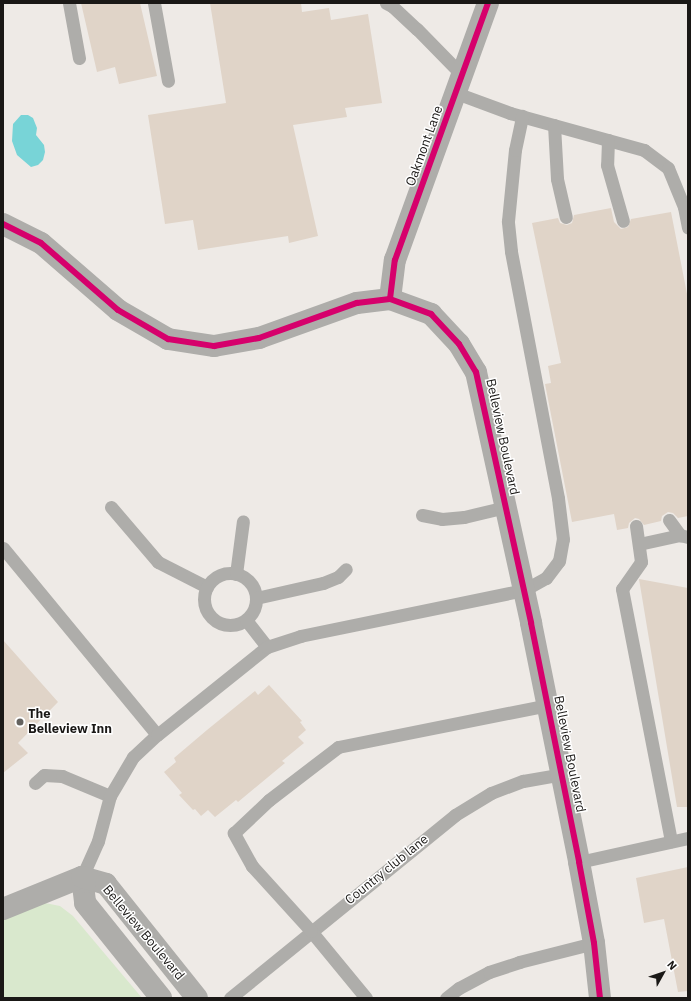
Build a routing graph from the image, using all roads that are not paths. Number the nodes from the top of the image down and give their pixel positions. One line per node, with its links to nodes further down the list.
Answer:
1 (69, 3): 5 (lane)
2 (154, 3): 6 (lane)
3 (386, 3): 7 (lane)
4 (488, 3): 7 (street, Oakmont Lane)
5 (79, 58)
6 (168, 81)
7 (459, 84): 8 (lane); 15 (street, Oakmont Lane)
8 (522, 116): 9 (lane); 28 (lane)
9 (554, 125): 10 (lane); 11 (lane)
10 (608, 140): 12 (lane); 14 (lane)
11 (566, 217)
12 (623, 221)
13 (3, 224): 15 (street, Belleview Boulevard)
14 (688, 228)
15 (390, 299): 17 (street, Belleview Boulevard)
16 (111, 507): 27 (lane)
17 (506, 507): 18 (lane); 28 (street, Belleview Boulevard)
18 (422, 515)
19 (669, 520): 22 (lane)
20 (243, 521): 26 (lane)
21 (636, 526): 23 (lane)
22 (684, 536): 23 (lane)
23 (639, 544): 38 (lane)
24 (3, 548): 33 (lane)
25 (346, 569): 29 (lane)
26 (236, 574): 27 (lane); 29 (lane)
27 (207, 587): 30 (lane)
28 (524, 590): 31 (lane); 32 (street, Belleview Boulevard)
29 (256, 598): 30 (lane)
30 (246, 620): 31 (lane)
31 (267, 647): 33 (lane)
32 (548, 704): 34 (street, Belleview Boulevard); 42 (lane)
33 (157, 734): 36 (lane)
34 (562, 774): 39 (street, Belleview Boulevard); 42 (lane, Country club lane)
35 (35, 783): 36 (lane)
36 (110, 796): 40 (lane)
37 (688, 838): 38 (lane)
38 (671, 841): 39 (lane)
39 (579, 862): 43 (street, Belleview Boulevard)
40 (82, 877): 41 (street); 44 (street, Belleview Boulevard); 45 (street, Belleview Boulevard)
41 (3, 909)
42 (311, 931): 46 (lane, Country club lane); 47 (lane)
43 (594, 943): 48 (lane); 49 (street, Belleview Boulevard)
44 (161, 998)
45 (197, 998)
46 (230, 998)
47 (366, 998)
48 (446, 998)
49 (600, 998)

